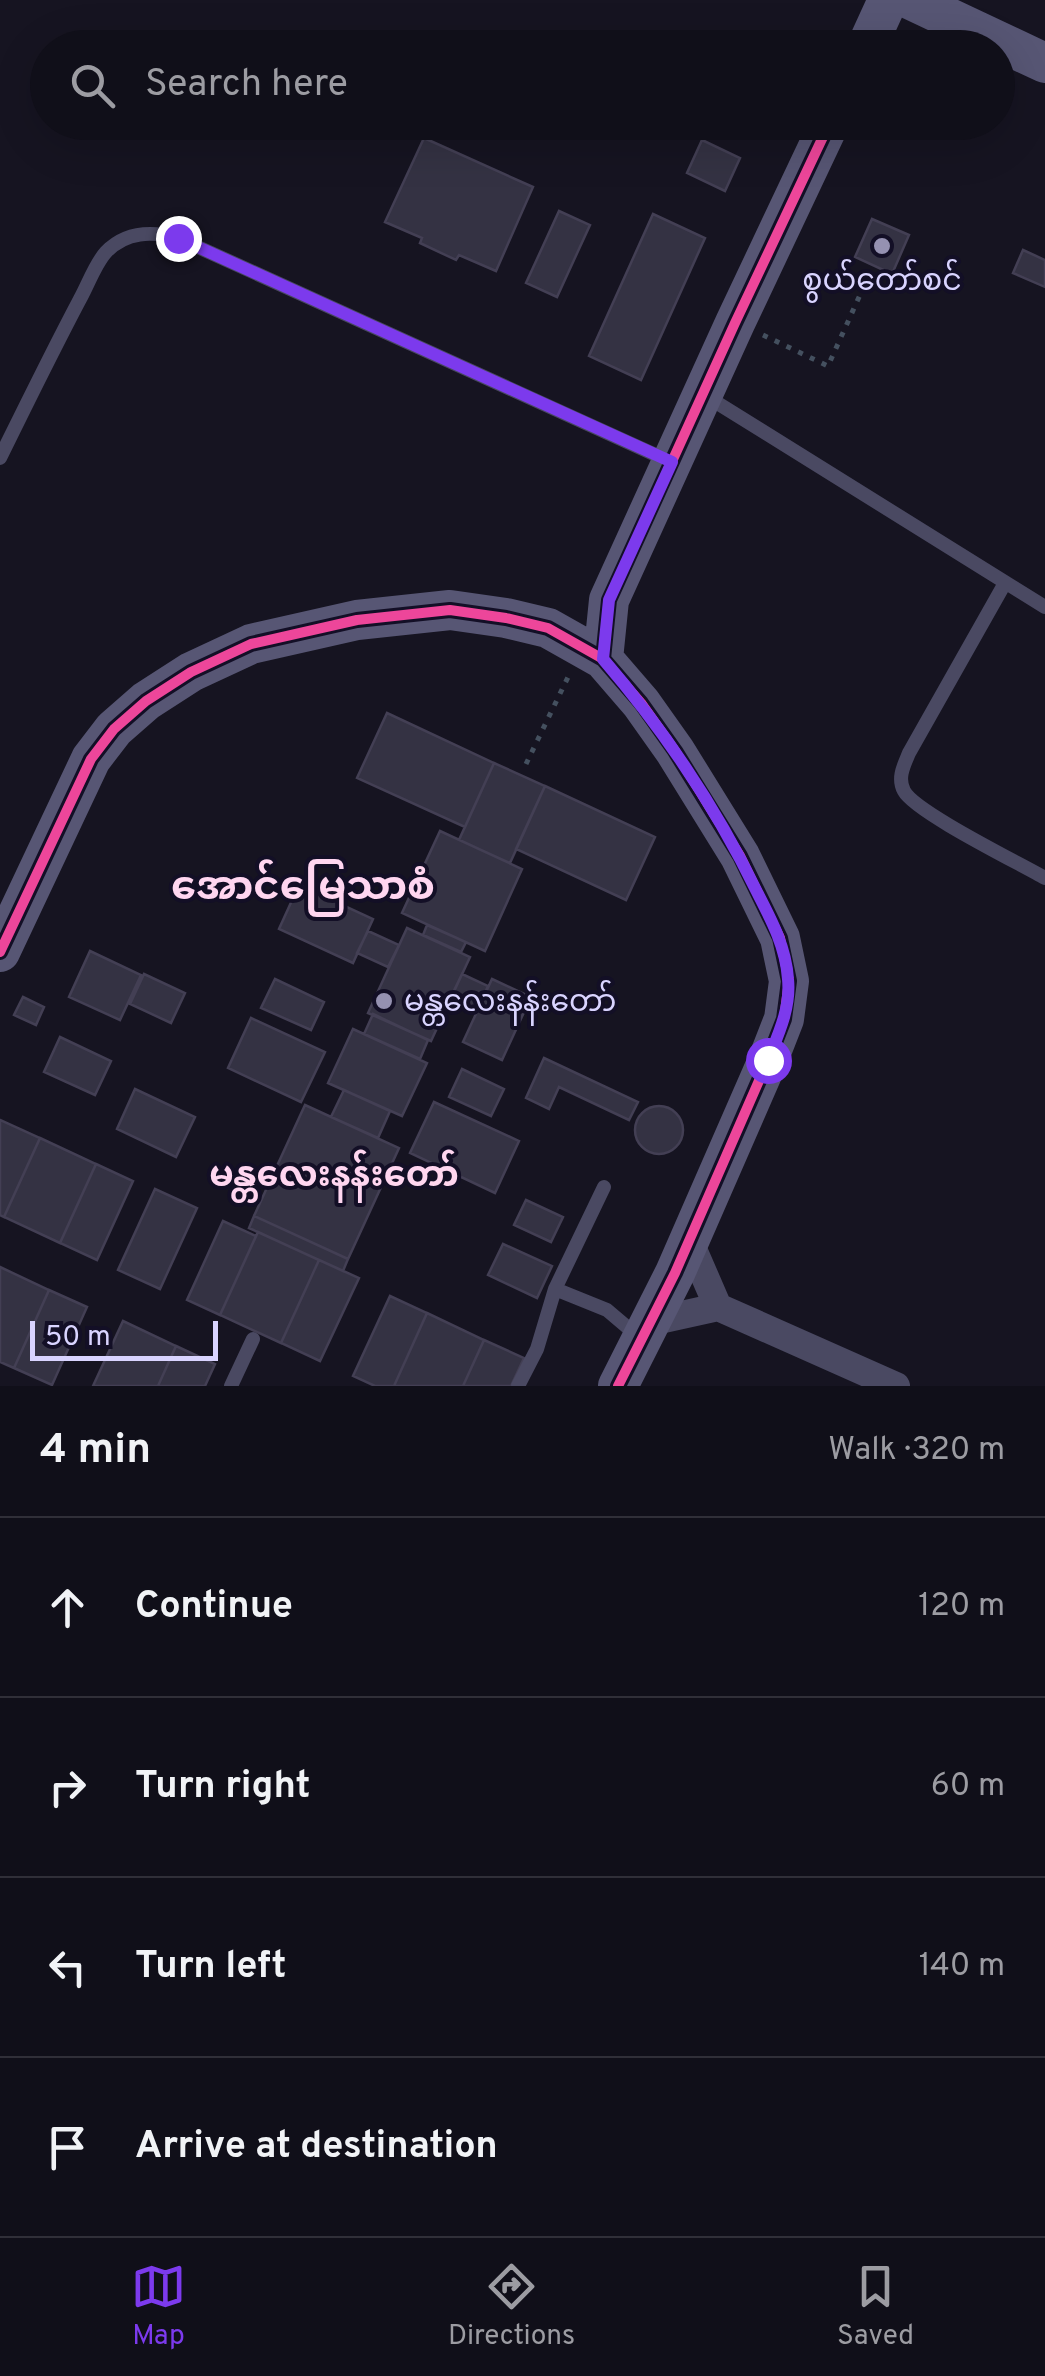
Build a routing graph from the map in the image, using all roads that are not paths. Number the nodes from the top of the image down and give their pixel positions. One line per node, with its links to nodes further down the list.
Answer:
1 (888, 0): 3 (street)
2 (911, 0): 4 (street)
3 (874, 30)
4 (974, 30)
5 (1015, 50): 6 (street)
6 (1045, 64)
7 (822, 140): 8 (street)
8 (703, 394): 10 (street); 11 (lane)
9 (0, 458): 10 (lane)
10 (672, 462): 12 (street)
11 (1005, 583): 13 (lane); 15 (lane)
12 (609, 600): 14 (street); 14 (street)
13 (1045, 607)
14 (577, 645): 16 (street); 18 (street)
15 (1045, 878)
16 (0, 952)
17 (604, 1187): 19 (lane)
18 (689, 1240): 20 (street); 21 (street)
19 (555, 1289): 21 (lane); 24 (lane)
20 (718, 1307): 21 (street); 26 (street)
21 (646, 1331): 25 (street)
22 (253, 1339): 23 (lane)
23 (231, 1386)
24 (518, 1386)
25 (618, 1386)
26 (896, 1386)

